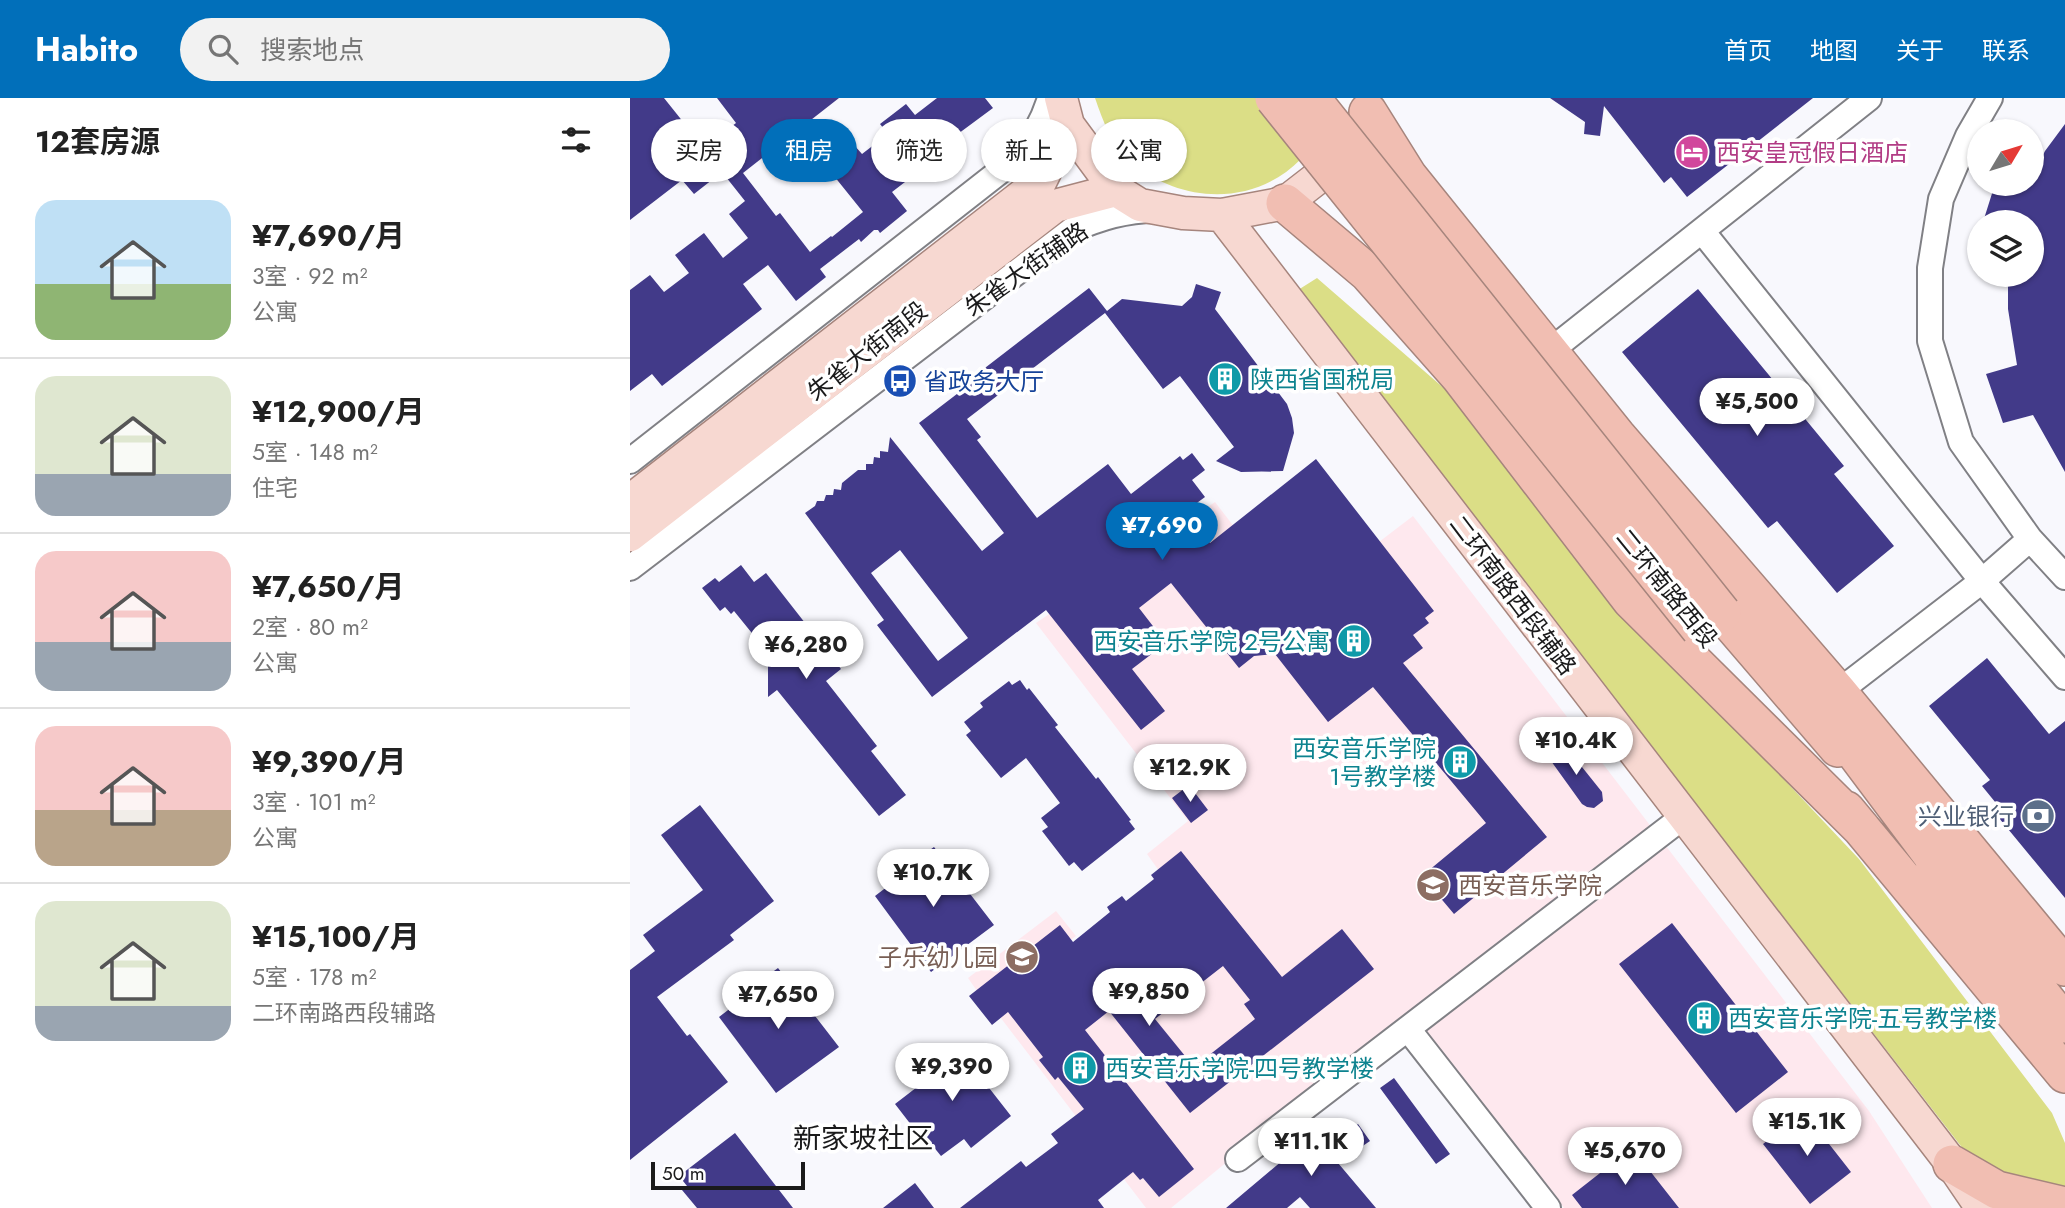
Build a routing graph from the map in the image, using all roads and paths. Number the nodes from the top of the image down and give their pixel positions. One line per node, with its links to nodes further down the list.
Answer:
1 (1050, 98): 15 (street)
2 (1274, 98): 22 (highway, 二环南路西段, bridge)
3 (1311, 98): 22 (highway, 二环南路西段, bridge)
4 (1869, 98): 12 (street)
5 (1990, 98): 18 (street)
6 (1367, 105): 9 (main road); 13 (highway)
7 (1065, 112): 8 (main road); 16 (main road, 朱雀大街南段)
8 (1116, 190): 10 (main road); 17 (main road, 朱雀大街南段)
9 (1285, 203): 11 (main road); 26 (highway)
10 (1168, 210): 11 (main road); 19 (street, 朱雀大街辅路)
11 (1222, 215): 25 (main road, 二环南路西段辅路)
12 (1702, 231): 13 (street); 21 (street)
13 (1550, 351): 14 (highway)
14 (1617, 436): 24 (highway); 27 (highway)
15 (630, 461)
16 (630, 501)
17 (630, 535)
18 (2030, 539): 20 (street); 21 (street)
19 (630, 568)
20 (2065, 577)
21 (1982, 581): 23 (street); 24 (street)
22 (1711, 621): 26 (highway, 二环南路西段); 27 (highway, 二环南路西段)
23 (2065, 677)
24 (1838, 692): 28 (highway)
25 (1683, 817): 30 (street); 33 (main road, 二环南路西段辅路)
26 (1861, 828): 31 (highway, 二环南路西段)
27 (1949, 878): 29 (highway, 二环南路西段)
28 (2065, 967)
29 (2065, 1024)
30 (1408, 1029): 32 (street); 35 (street)
31 (2062, 1075)
32 (1238, 1159)
33 (1952, 1164): 34 (highway); 36 (main road, 二环南路西段辅路)
34 (2065, 1206)
35 (1548, 1208)
36 (1982, 1208)

